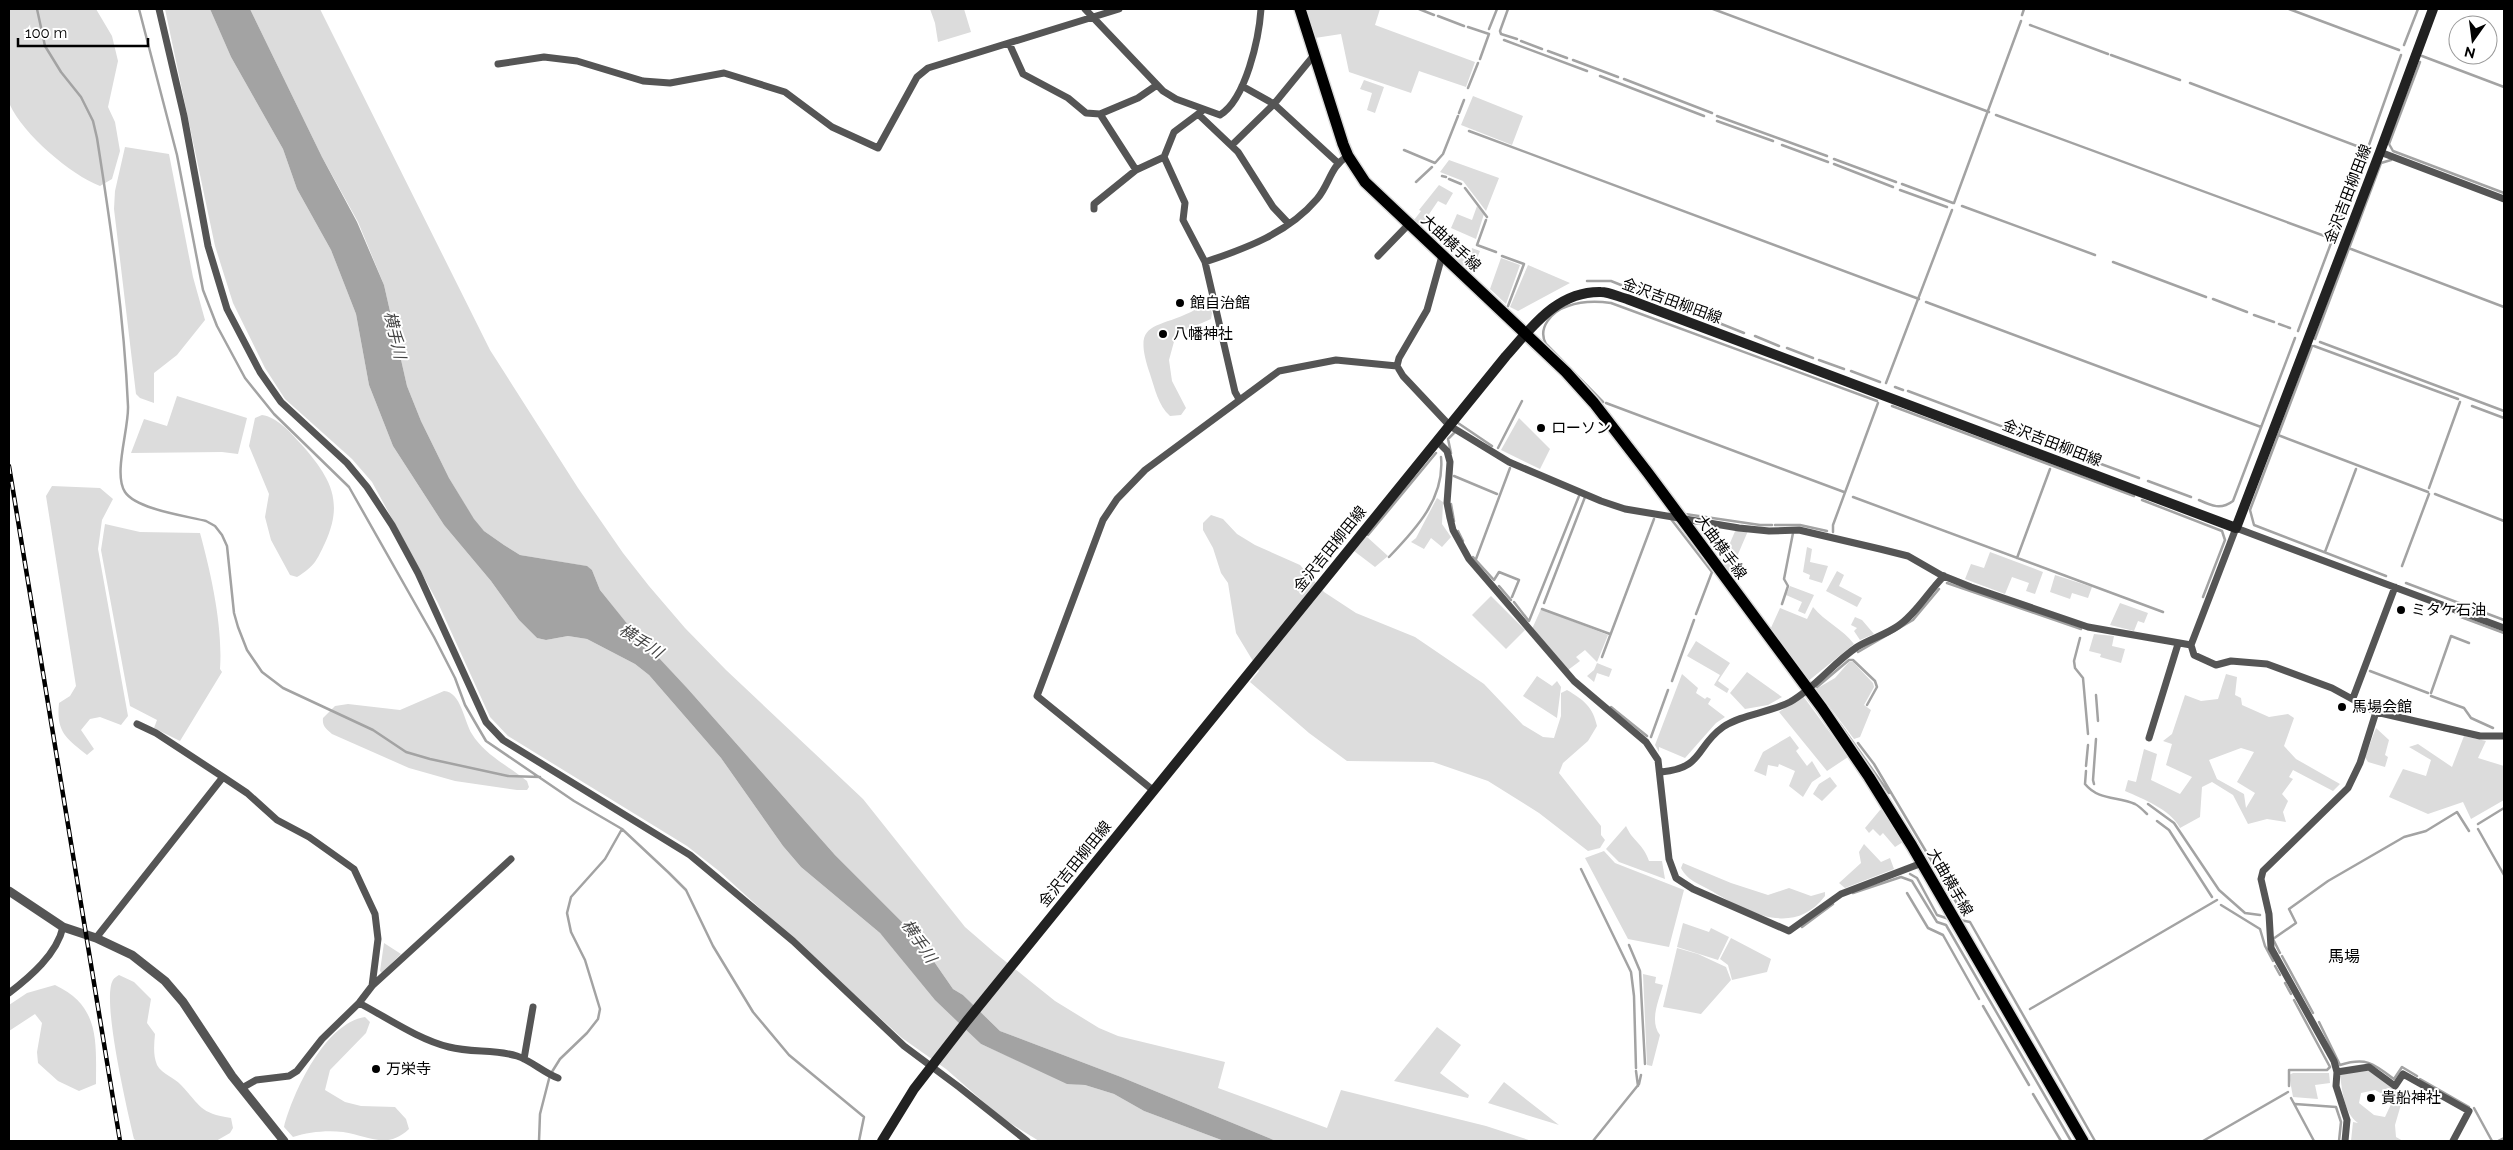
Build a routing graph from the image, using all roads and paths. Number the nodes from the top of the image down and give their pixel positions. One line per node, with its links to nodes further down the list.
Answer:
1 (159, 9): 60 (street)
2 (1085, 9): 7 (street)
3 (1119, 9): 7 (street)
4 (1260, 9): 12 (street)
5 (1300, 9): 9 (main road, 大曲横手線)
6 (2433, 9): 17 (main road, 金沢吉田柳田線)
7 (1092, 17): 8 (street); 11 (street)
8 (1009, 43): 10 (street); 15 (street)
9 (1315, 54): 13 (street); 18 (main road, 大曲横手線)
10 (498, 64)
11 (1157, 85): 14 (street); 15 (street)
12 (1242, 86): 13 (street); 14 (street)
13 (1274, 104): 16 (street); 20 (street)
14 (1201, 112): 16 (street); 19 (street)
15 (1100, 114): 21 (street)
16 (1232, 144): 24 (street)
17 (2380, 152): 22 (street); 35 (main road, 金沢吉田柳田線)
18 (1348, 156): 20 (street); 25 (main road, 大曲横手線)
19 (1164, 158): 21 (street); 28 (street)
20 (1337, 162): 24 (street)
21 (1136, 170): 23 (street)
22 (2504, 199)
23 (1094, 209)
24 (1289, 224): 28 (street)
25 (1409, 224): 26 (street); 27 (main road, 大曲横手線)
26 (1378, 256)
27 (1442, 256): 29 (main road, 大曲横手線); 30 (street)
28 (1205, 262): 31 (street)
29 (1526, 332): 32 (main road, 金沢吉田柳田線); 34 (main road, 大曲横手線); 35 (main road, 金沢吉田柳田線)
30 (1398, 366): 31 (street); 32 (street)
31 (1239, 399): 49 (street)
32 (1450, 426): 33 (main road, 金沢吉田柳田線); 34 (street)
33 (1437, 441): 47 (street); 49 (main road, 金沢吉田柳田線)
34 (1681, 518): 36 (street); 41 (main road, 大曲横手線)
35 (2236, 528): 37 (street); 40 (street)
36 (1944, 576): 39 (street); 41 (street)
37 (2395, 587): 38 (street); 42 (street)
38 (2504, 628)
39 (2178, 644): 40 (street); 46 (street)
40 (2191, 645): 42 (street)
41 (1807, 690): 47 (street); 51 (main road, 大曲横手線)
42 (2353, 698): 43 (street)
43 (2376, 712): 45 (street); 61 (street)
44 (138, 724): 48 (street)
45 (2504, 736)
46 (2150, 738)
47 (1661, 772): 51 (street)
48 (223, 776): 54 (street); 55 (street)
49 (1154, 790): 60 (main road, 金沢吉田柳田線)
50 (511, 859): 55 (street)
51 (1922, 863): 67 (main road, 大曲横手線)
52 (9, 891): 53 (street)
53 (62, 927): 54 (street); 56 (street)
54 (96, 938): 63 (street)
55 (372, 986): 57 (street)
56 (9, 993)
57 (359, 1003): 59 (street); 63 (street)
58 (533, 1007): 59 (street)
59 (524, 1060): 62 (street)
60 (932, 1067): 65 (main road, 金沢吉田柳田線); 66 (street)
61 (2337, 1072): 68 (street); 69 (street)
62 (558, 1078)
63 (242, 1088): 64 (street)
64 (284, 1141)
65 (882, 1141)
66 (1027, 1141)
67 (2083, 1141)
68 (2345, 1141)
69 (2453, 1141)

